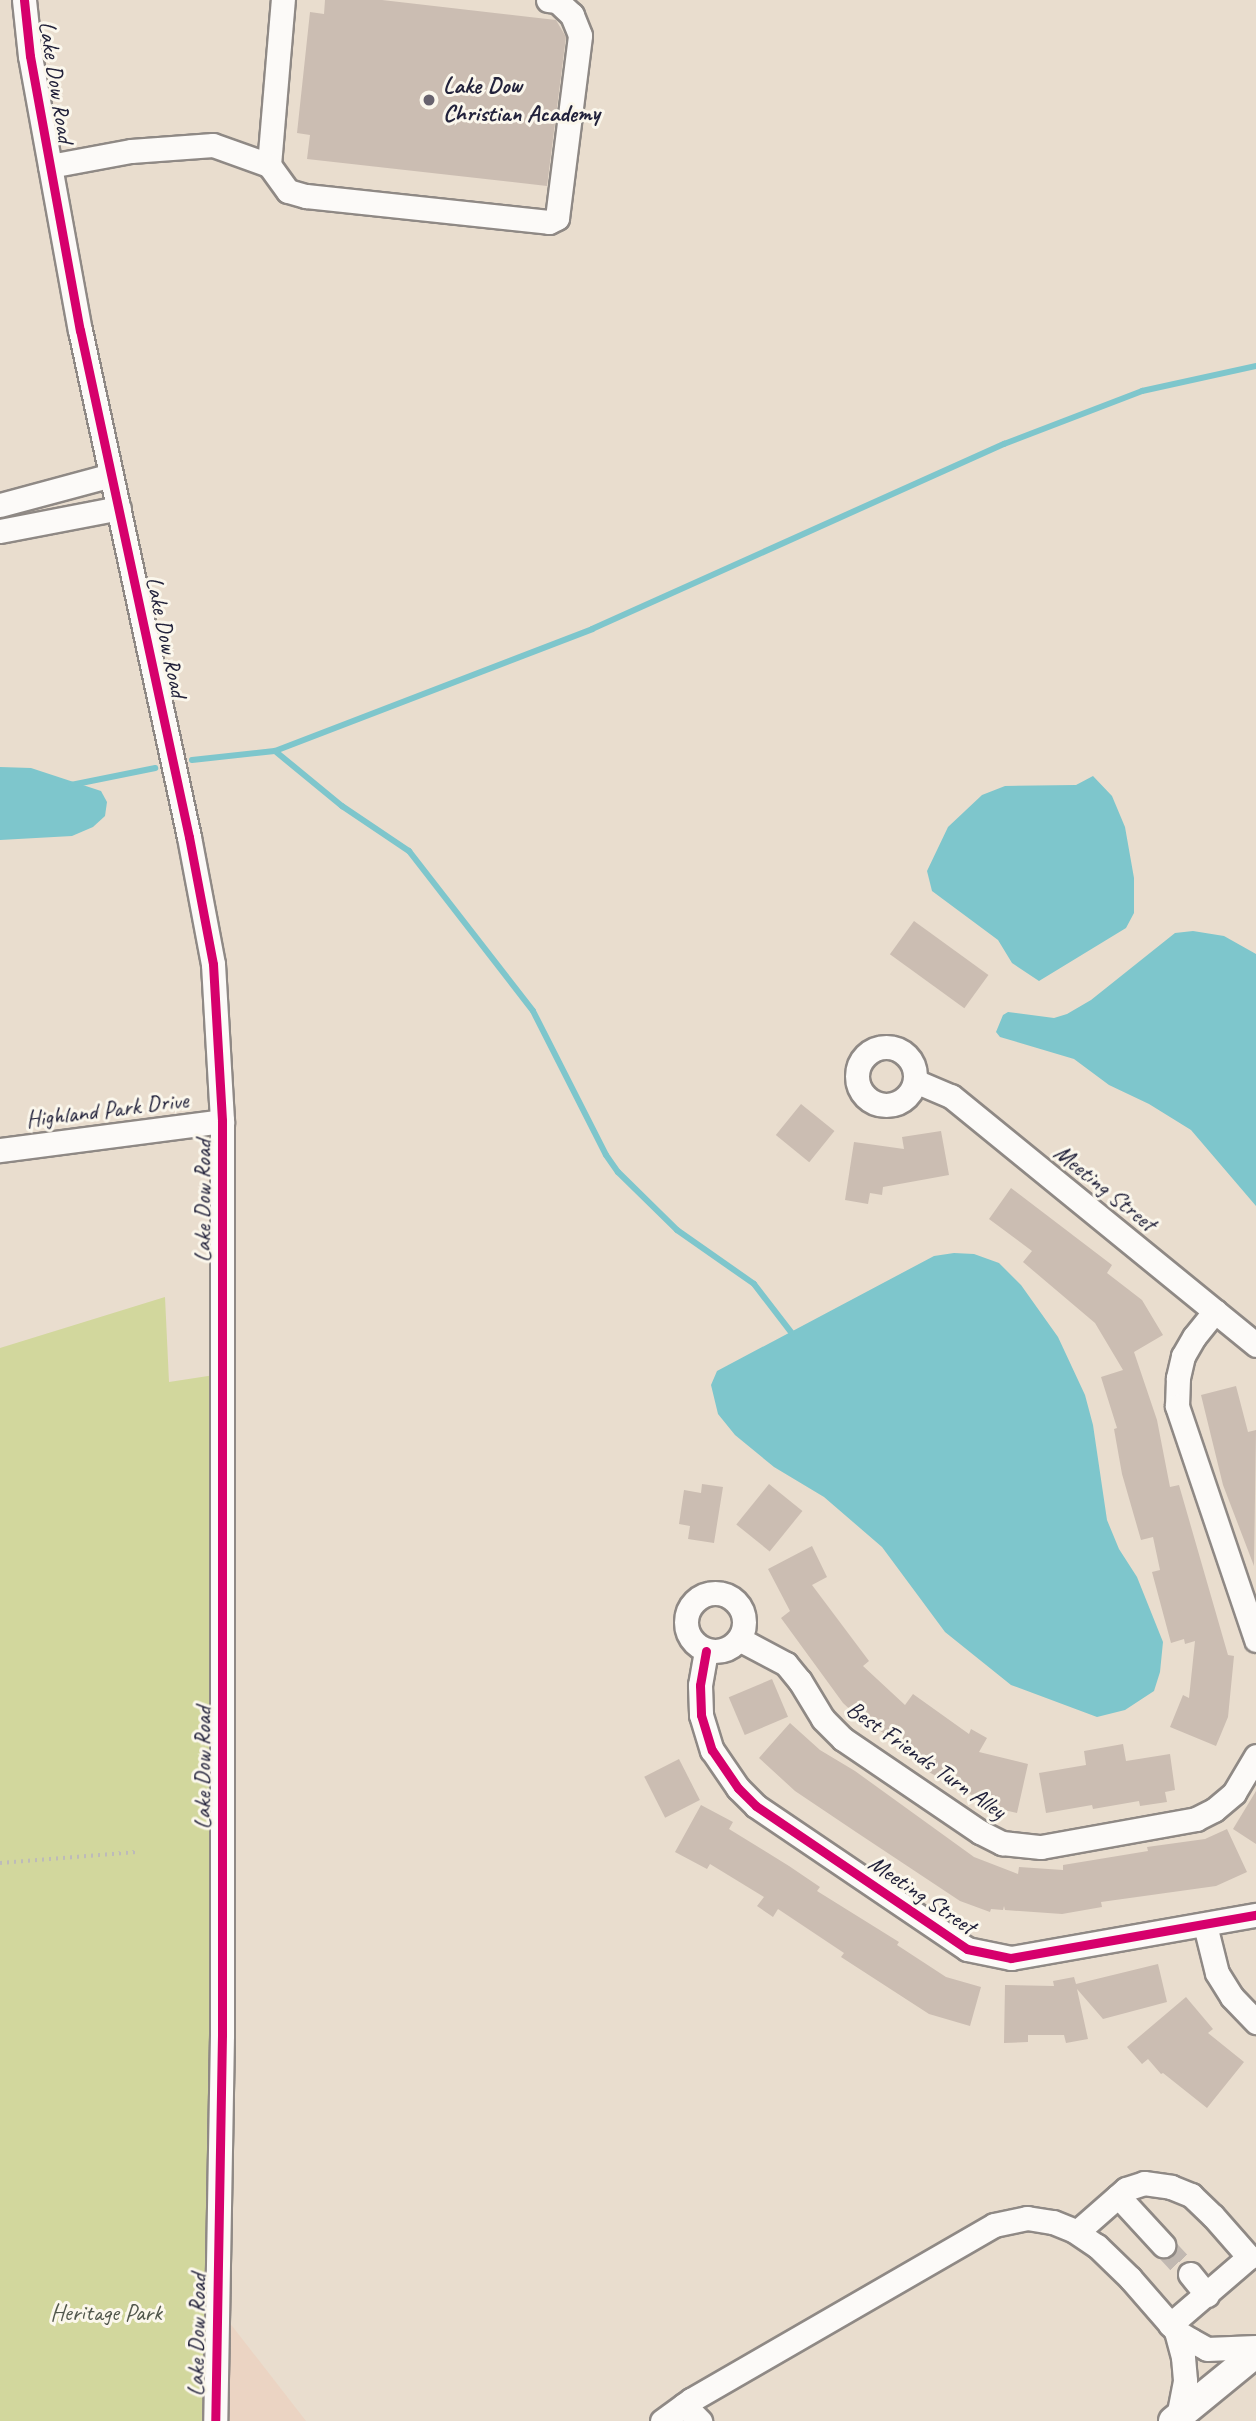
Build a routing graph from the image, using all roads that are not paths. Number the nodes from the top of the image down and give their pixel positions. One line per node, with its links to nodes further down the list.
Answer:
1 (24, 0): 5 (street, Lake Dow Road)
2 (283, 0): 4 (street)
3 (548, 0): 4 (street)
4 (269, 165): 5 (street)
5 (50, 166): 6 (street, Lake Dow Road)
6 (111, 475): 7 (street); 8 (street, Lake Dow Road)
7 (0, 505)
8 (119, 508): 9 (street); 11 (street, Lake Dow Road)
9 (0, 531)
10 (915, 1081): 13 (street, Meeting Street)
11 (222, 1121): 12 (street, Highland Park Drive); 32 (street, Lake Dow Road)
12 (0, 1150)
13 (1215, 1311): 14 (street, Meeting Street); 16 (street)
14 (1256, 1345)
15 (739, 1639): 17 (street); 17 (street); 18 (street, Best Friends Turn Alley)
16 (1256, 1640)
17 (706, 1651): 20 (street, Meeting Street)
18 (1256, 1756)
19 (1256, 1916): 20 (street, Meeting Street)
20 (1205, 1925): 21 (street)
21 (1256, 2022)
22 (1118, 2196): 23 (street); 24 (street); 26 (street)
23 (1077, 2232): 27 (street); 30 (street)
24 (1163, 2245)
25 (1190, 2274): 26 (street)
26 (1207, 2295): 27 (street)
27 (1173, 2328): 28 (street); 31 (street)
28 (1256, 2347)
29 (1256, 2353): 31 (main road)
30 (692, 2413): 33 (street)
31 (1176, 2419)
32 (215, 2421)
33 (662, 2421)

